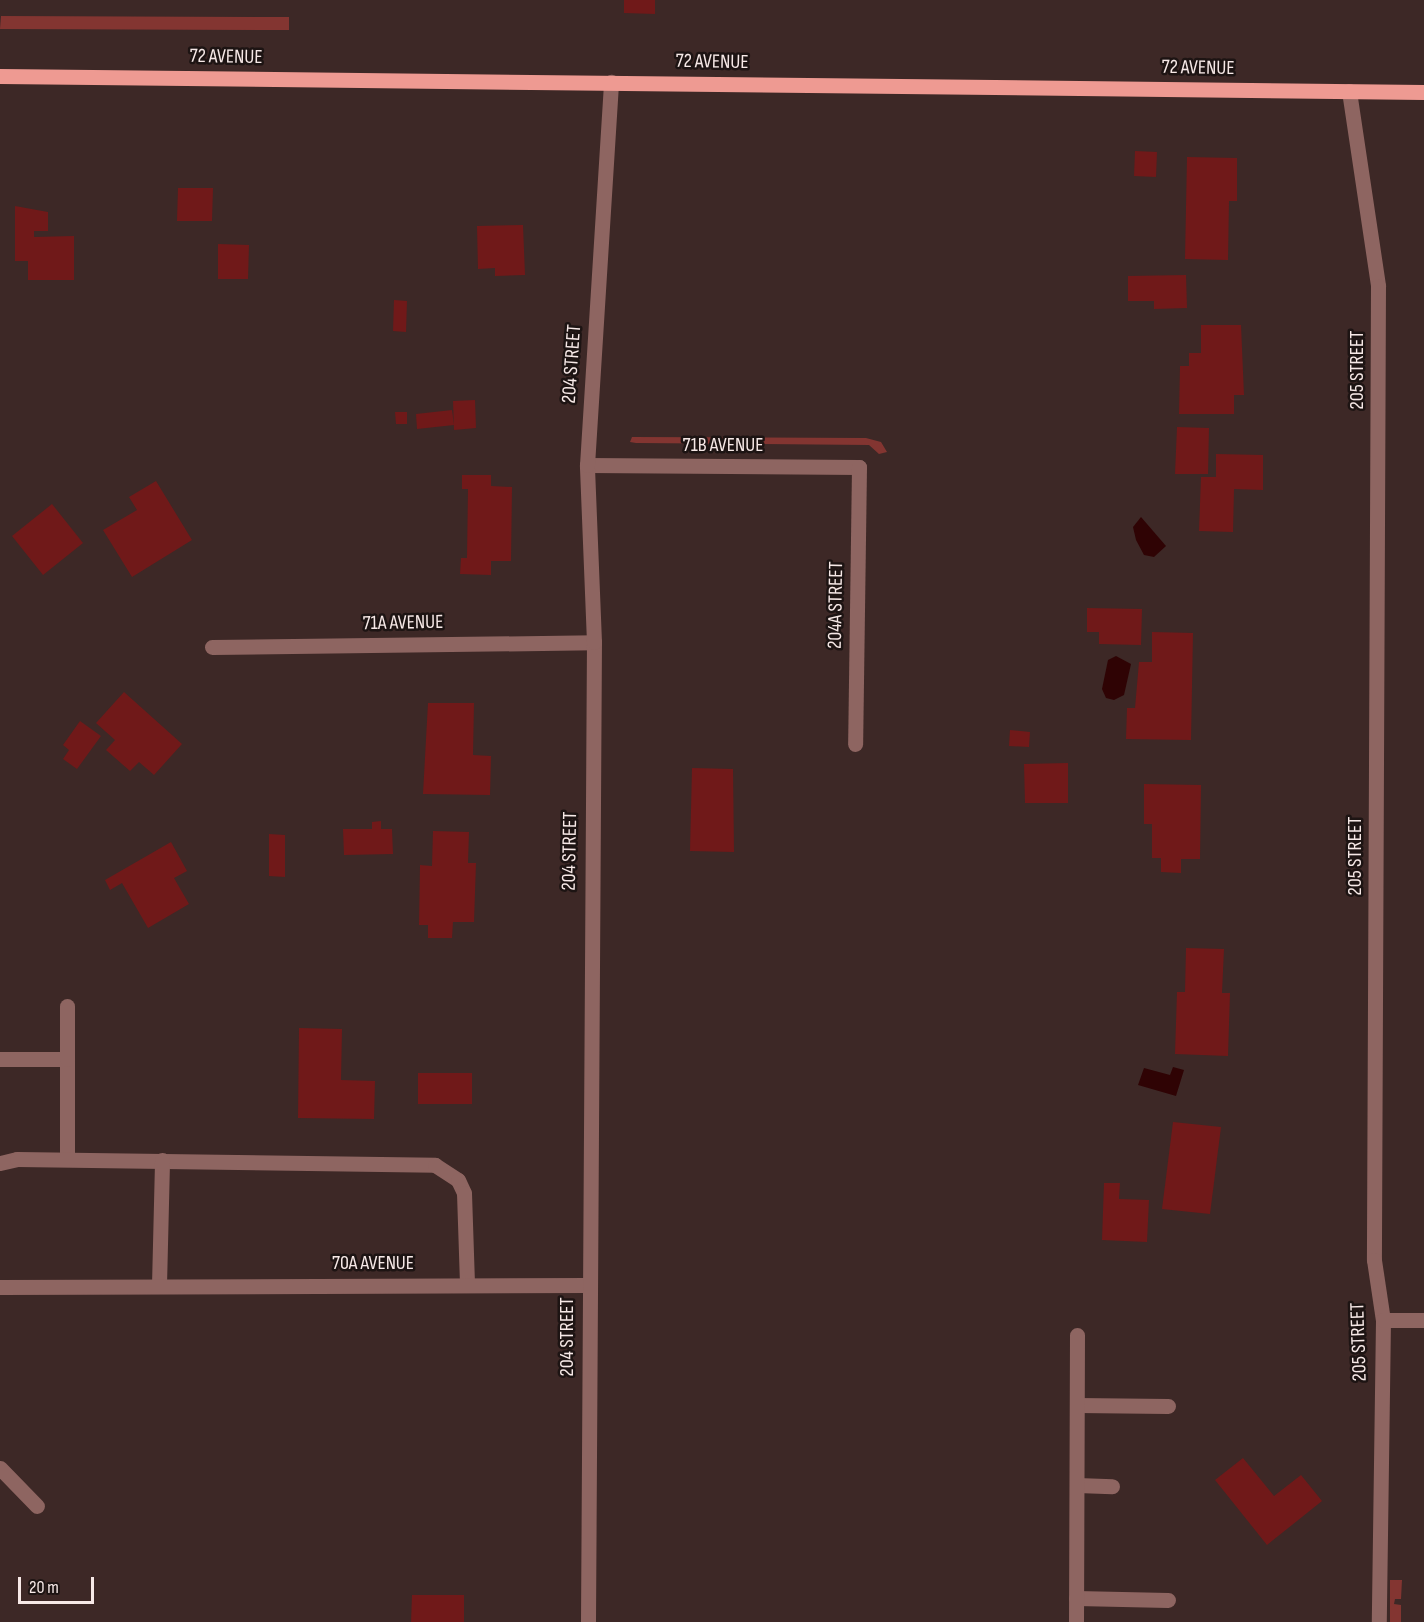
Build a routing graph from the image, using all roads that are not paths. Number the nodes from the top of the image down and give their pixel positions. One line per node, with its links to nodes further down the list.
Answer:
1 (0, 76): 2 (main road, 72 AVENUE)
2 (611, 82): 3 (main road, 72 AVENUE); 5 (street, 204 STREET)
3 (1349, 91): 4 (main road, 72 AVENUE); 20 (street, 205 STREET)
4 (1424, 92)
5 (587, 465): 6 (street, 71B AVENUE); 7 (street, 204 STREET)
6 (859, 467): 9 (street, 204A STREET)
7 (594, 642): 8 (street, 71A AVENUE); 18 (street, 204 STREET)
8 (212, 646)
9 (855, 744)
10 (67, 1006): 12 (street)
11 (0, 1059): 12 (street)
12 (67, 1059): 13 (street)
13 (67, 1159): 14 (street); 15 (street)
14 (162, 1160): 16 (street); 17 (street)
15 (0, 1163)
16 (467, 1284): 17 (street, 70A AVENUE); 18 (street, 70A AVENUE)
17 (159, 1285): 19 (street, 70A AVENUE)
18 (588, 1285): 31 (street, 204 STREET)
19 (0, 1287)
20 (1383, 1320): 21 (street); 33 (street, 205 STREET)
21 (1424, 1320)
22 (1077, 1335): 23 (street)
23 (1077, 1405): 24 (street); 26 (street)
24 (1168, 1406)
25 (0, 1468): 28 (street)
26 (1077, 1485): 27 (street); 29 (street)
27 (1112, 1486)
28 (38, 1506)
29 (1076, 1598): 30 (street); 32 (street)
30 (1168, 1600)
31 (588, 1622)
32 (1076, 1622)
33 (1379, 1622)

